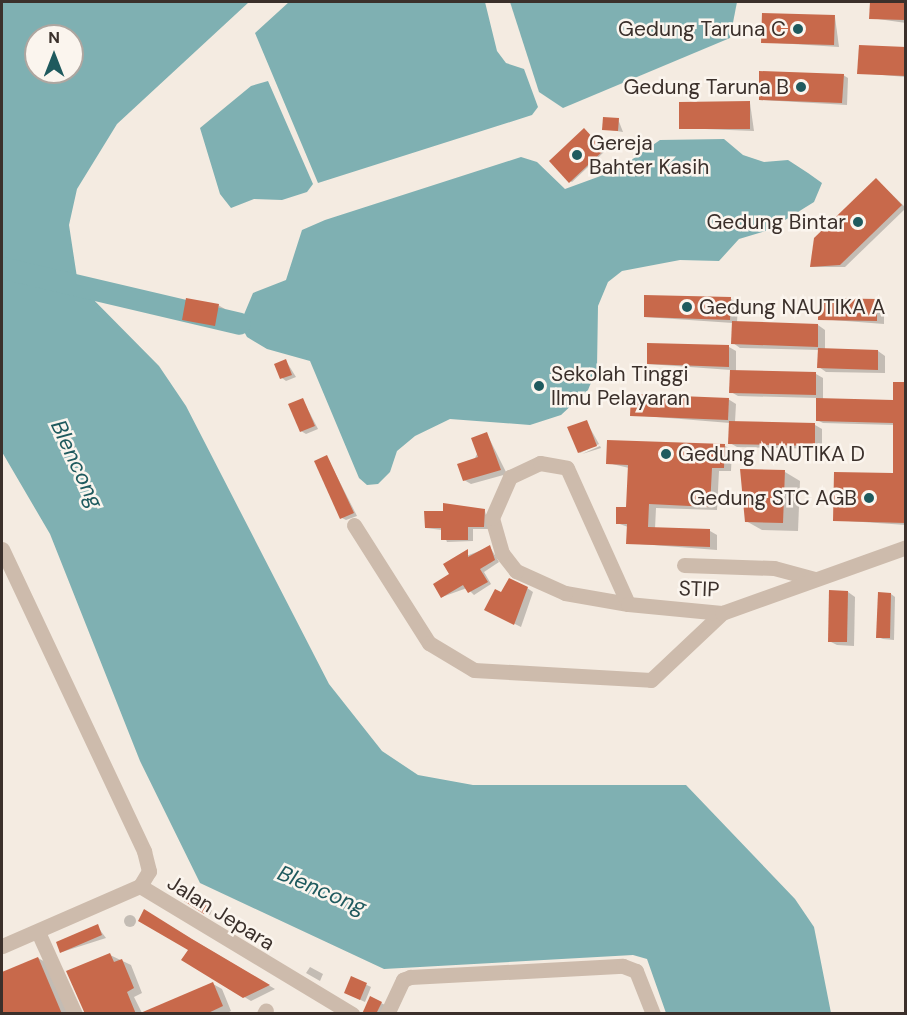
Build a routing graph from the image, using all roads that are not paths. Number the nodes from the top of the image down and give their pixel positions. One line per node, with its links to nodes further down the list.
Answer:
1 (354, 525): 7 (lane)
2 (906, 547): 5 (lane, STIP)
3 (2, 549): 8 (lane)
4 (684, 565): 5 (lane)
5 (815, 579): 7 (lane, STIP)
6 (628, 604): 6 (lane, STIP); 7 (lane, STIP)
7 (722, 613)
8 (140, 886): 9 (lane, Jalan Jepara); 12 (lane, Jalan Jepara)
9 (38, 932): 10 (lane, Jalan Jepara); 11 (lane)
10 (2, 946)
11 (75, 1014)
12 (352, 1014)
13 (387, 1014): 14 (lane)
14 (653, 1014)

